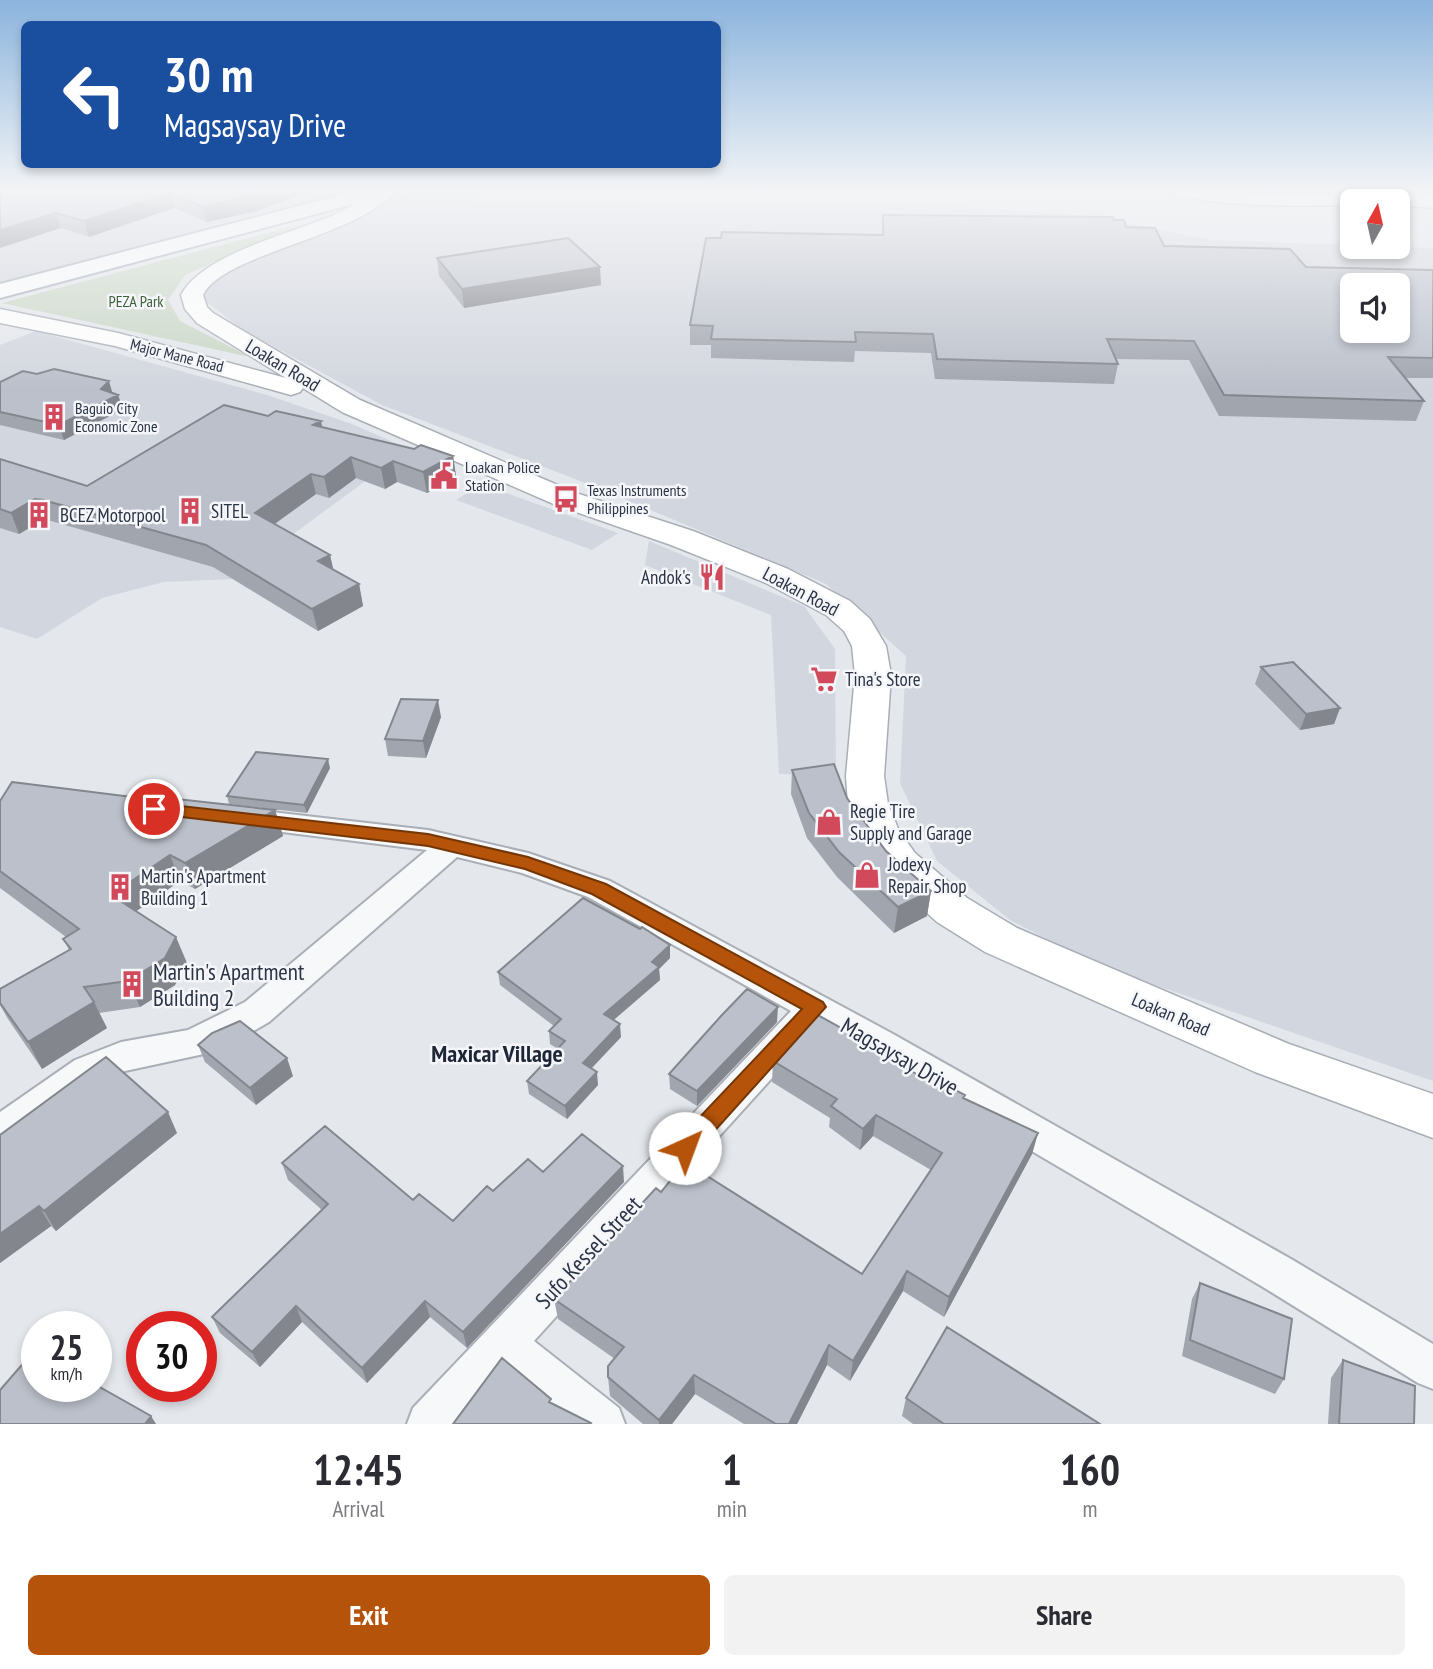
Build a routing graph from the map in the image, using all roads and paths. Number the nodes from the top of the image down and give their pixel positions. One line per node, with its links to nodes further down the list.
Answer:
1 (137, 255): 3 (main road, Loakan Road)
2 (249, 255): 5 (main road, Loakan Road)
3 (0, 291)
4 (0, 316): 5 (main road, Major Mane Road)
5 (351, 406): 9 (main road, Loakan Road)
6 (212, 815): 7 (street, Magsaysay Drive)
7 (451, 846): 8 (street, Magsaysay Drive); 10 (street)
8 (816, 1007): 11 (street, Sufo Kessel Street); 12 (street, Magsaysay Drive)
9 (1433, 1116)
10 (0, 1133)
11 (504, 1344): 13 (street, Sufo Kessel Street); 14 (street)
12 (1433, 1368)
13 (429, 1424)
14 (603, 1424)

